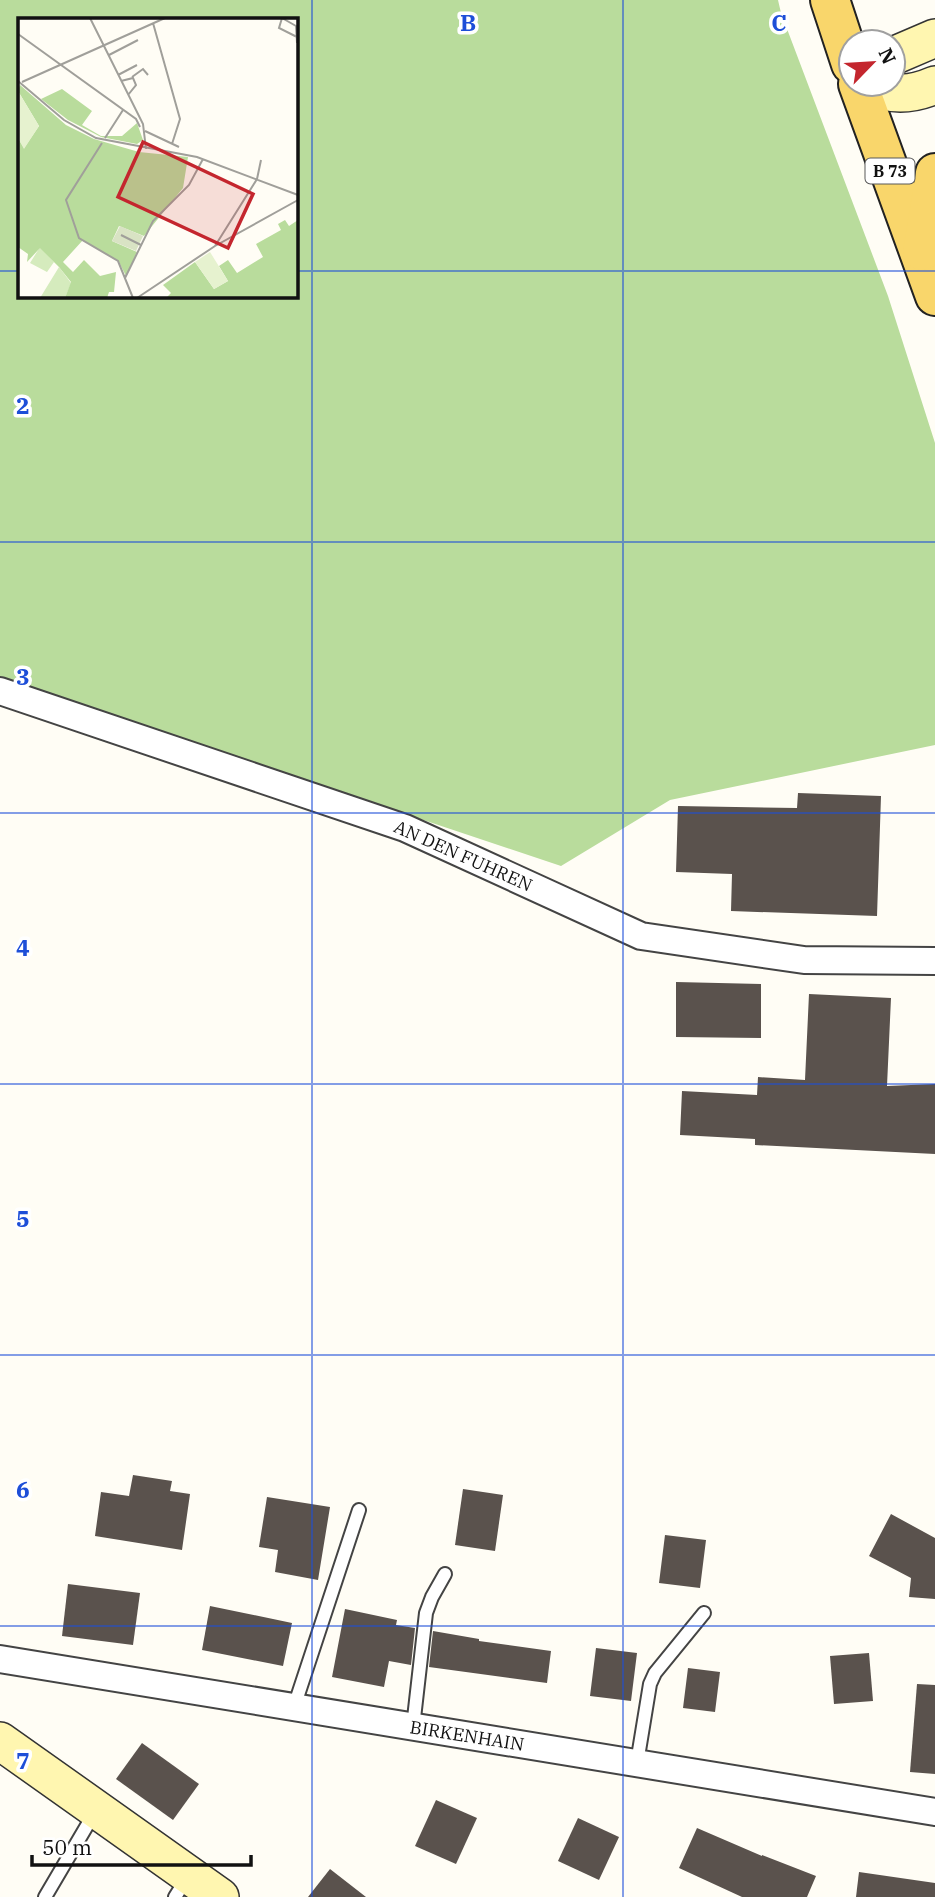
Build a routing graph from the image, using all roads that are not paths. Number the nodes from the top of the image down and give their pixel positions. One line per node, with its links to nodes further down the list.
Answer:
1 (830, 0): 2 (main road)
2 (839, 28)
3 (935, 38): 4 (street)
4 (907, 50)
5 (935, 85): 6 (street)
6 (907, 93)
7 (863, 98): 9 (main road, B 73)
8 (935, 173): 9 (main road)
9 (921, 257): 10 (main road, B 73)
10 (935, 296)
11 (0, 691): 12 (street, AN DEN FUHREN)
12 (935, 961)
13 (359, 1510): 17 (lane)
14 (445, 1574): 18 (lane)
15 (704, 1613): 20 (lane)
16 (0, 1659): 17 (street, BIRKENHAIN)
17 (294, 1707): 18 (street, BIRKENHAIN)
18 (413, 1727): 20 (street, BIRKENHAIN)
19 (0, 1741): 21 (street)
20 (637, 1763): 22 (street, BIRKENHAIN)
21 (97, 1809): 23 (street); 24 (lane)
22 (935, 1812)
23 (182, 1886): 25 (street)
24 (45, 1897)
25 (220, 1897)

